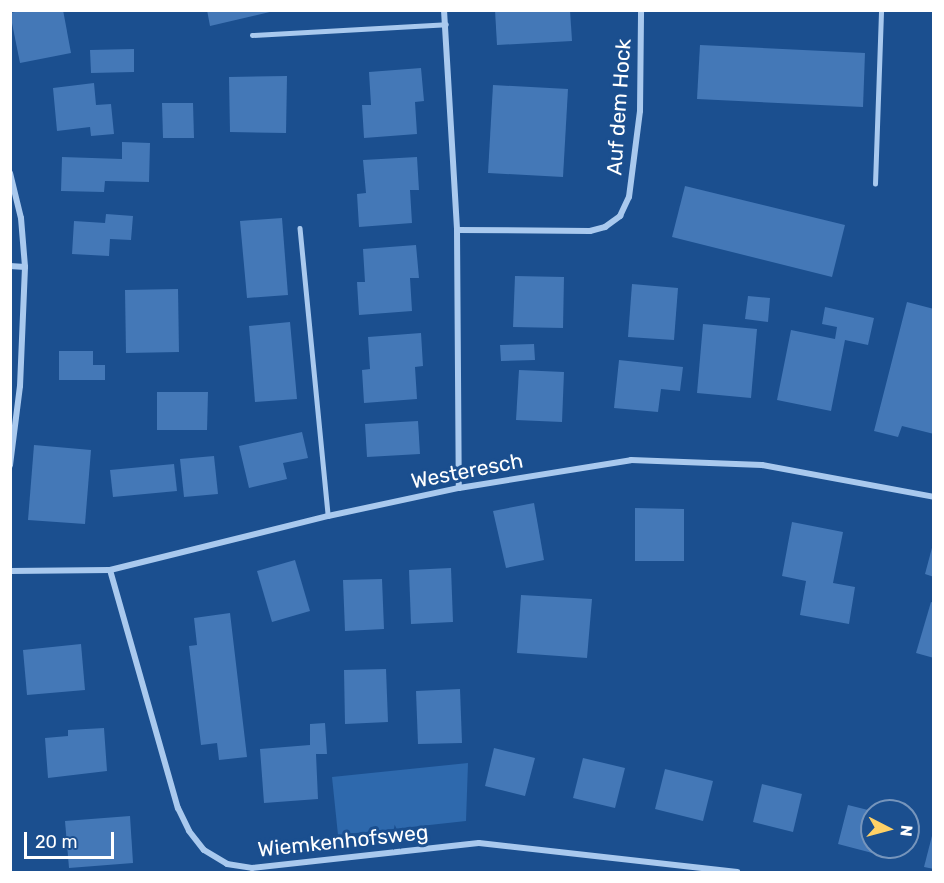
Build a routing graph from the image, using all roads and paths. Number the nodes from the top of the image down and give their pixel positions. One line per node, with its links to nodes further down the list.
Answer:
1 (444, 10): 4 (street)
2 (641, 10): 9 (street, Auf dem Hock)
3 (881, 10): 7 (lane)
4 (446, 24): 5 (lane); 9 (street)
5 (252, 35)
6 (10, 173): 11 (street)
7 (875, 184)
8 (300, 228): 15 (lane)
9 (457, 230): 13 (street)
10 (10, 266): 11 (street)
11 (25, 267): 12 (street)
12 (10, 465)
13 (459, 488): 14 (street, Westeresch); 15 (street, Westeresch)
14 (933, 497)
15 (328, 516): 16 (street, Westeresch)
16 (110, 570): 17 (street, Westeresch); 18 (street, Wiemkenhofsweg)
17 (10, 572)
18 (253, 870): 19 (street, Wiemkenhofsweg)
19 (713, 871): 20 (street, Wiemkenhofsweg)
20 (737, 873)

